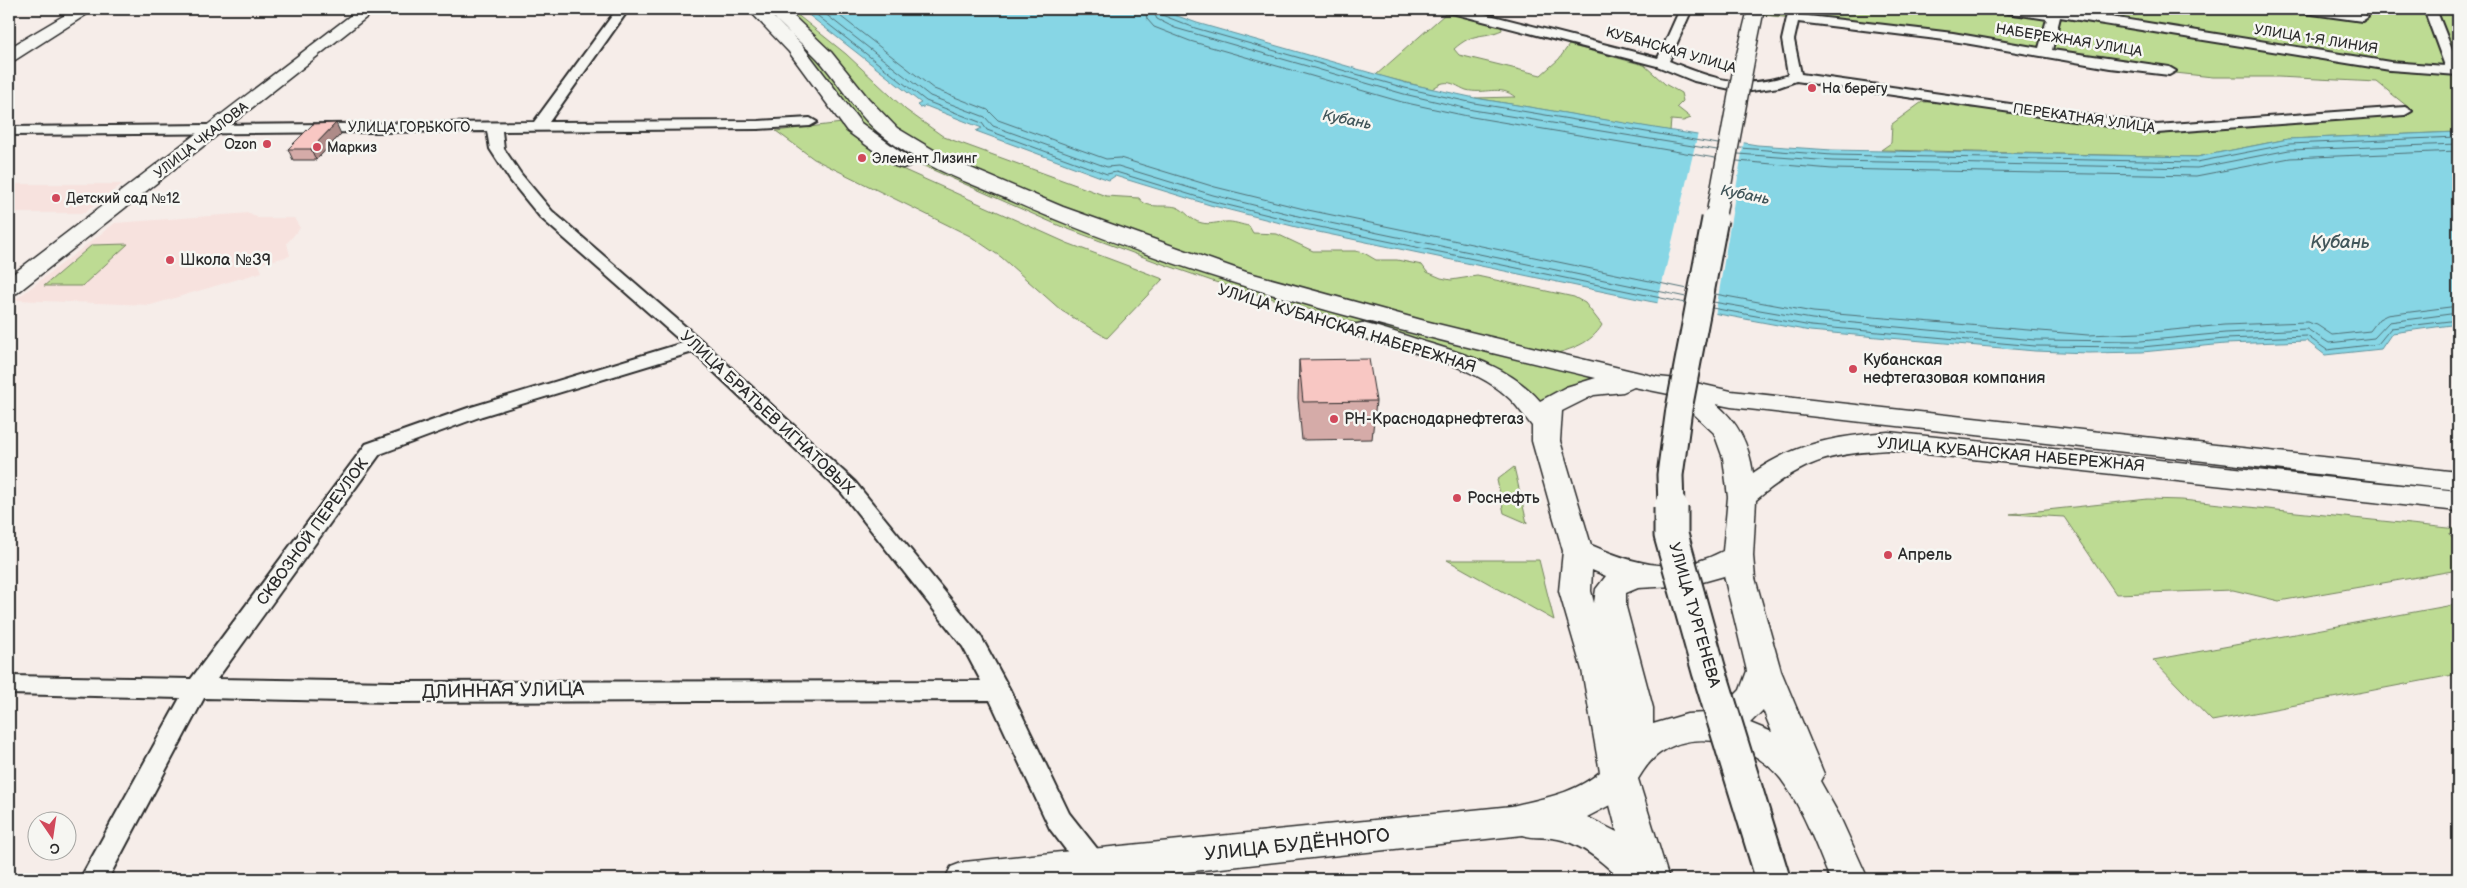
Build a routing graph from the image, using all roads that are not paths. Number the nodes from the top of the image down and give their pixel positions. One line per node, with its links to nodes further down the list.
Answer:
1 (87, 9): 18 (main road)
2 (369, 9): 27 (main road, УЛИЦА ЧКАЛОВА)
3 (623, 9): 26 (street)
4 (756, 9): 32 (main road, УЛИЦА КУБАНСКАЯ НАБЕРЕЖНАЯ)
5 (776, 9): 31 (main road, УЛИЦА КУБАНСКАЯ НАБЕРЕЖНАЯ)
6 (1452, 9): 19 (street, КУБАНСКАЯ УЛИЦА)
7 (1686, 9): 19 (street)
8 (1740, 9): 17 (main road)
9 (1756, 9): 17 (main road, УЛИЦА ТУРГЕНЕВА)
10 (2007, 9): 13 (street, УЛИЦА 1-Я ЛИНИЯ)
11 (2305, 9): 15 (street)
12 (2430, 9): 21 (street)
13 (2054, 12): 16 (street); 21 (street, УЛИЦА 1-Я ЛИНИЯ)
14 (1794, 13): 16 (street, НАБЕРЕЖНАЯ УЛИЦА); 22 (street)
15 (2362, 17)
16 (2045, 50): 20 (street, НАБЕРЕЖНАЯ УЛИЦА)
17 (1746, 55): 54 (main road, УЛИЦА ТУРГЕНЕВА, bridge)
18 (9, 56)
19 (1662, 63): 22 (street, КУБАНСКАЯ УЛИЦА)
20 (2169, 71)
21 (2456, 71)
22 (1795, 77): 23 (street, ПЕРЕКАТНАЯ УЛИЦА)
23 (2405, 110)
24 (810, 122): 26 (street, УЛИЦА ГОРЬКОГО)
25 (494, 127): 26 (street, УЛИЦА ГОРЬКОГО); 27 (street, УЛИЦА ГОРЬКОГО); 30 (street, УЛИЦА БРАТЬЕВ ИГНАТОВЫХ)
26 (538, 127)
27 (216, 128): 28 (street, УЛИЦА ГОРЬКОГО); 29 (main road, УЛИЦА ЧКАЛОВА)
28 (9, 130)
29 (9, 288)
30 (696, 345): 42 (street, СКВОЗНОЙ ПЕРЕУЛОК); 43 (street, УЛИЦА БРАТЬЕВ ИГНАТОВЫХ)
31 (1667, 386): 32 (main road); 33 (main road, УЛИЦА КУБАНСКАЯ НАБЕРЕЖНАЯ); 34 (main road)
32 (1546, 425): 36 (main road)
33 (2458, 481)
34 (1742, 497): 35 (main road, УЛИЦА КУБАНСКАЯ НАБЕРЕЖНАЯ); 37 (main road)
35 (2458, 501)
36 (1578, 552): 38 (main road); 39 (main road)
37 (1738, 556): 38 (main road); 40 (main road)
38 (1668, 576): 44 (main road)
39 (1598, 670): 44 (main road); 46 (main road)
40 (1764, 671): 45 (main road); 48 (main road)
41 (9, 685): 42 (street, ДЛИННАЯ УЛИЦА)
42 (198, 687): 43 (street, ДЛИННАЯ УЛИЦА); 50 (street, СКВОЗНОЙ ПЕРЕУЛОК)
43 (998, 690): 49 (street, УЛИЦА БРАТЬЕВ ИГНАТОВЫХ)
44 (1636, 708): 45 (main road); 46 (main road)
45 (1701, 727): 46 (main road); 48 (main road)
46 (1619, 776): 47 (main road, УЛИЦА БУДЁННОГО); 53 (main road)
47 (1512, 822): 49 (main road, УЛИЦА БУДЁННОГО); 52 (main road)
48 (1834, 844): 55 (main road)
49 (1099, 873): 51 (main road, УЛИЦА БУДЁННОГО)
50 (94, 879)
51 (964, 879)
52 (1644, 879)
53 (1650, 879)
54 (1773, 879)
55 (1849, 879)

